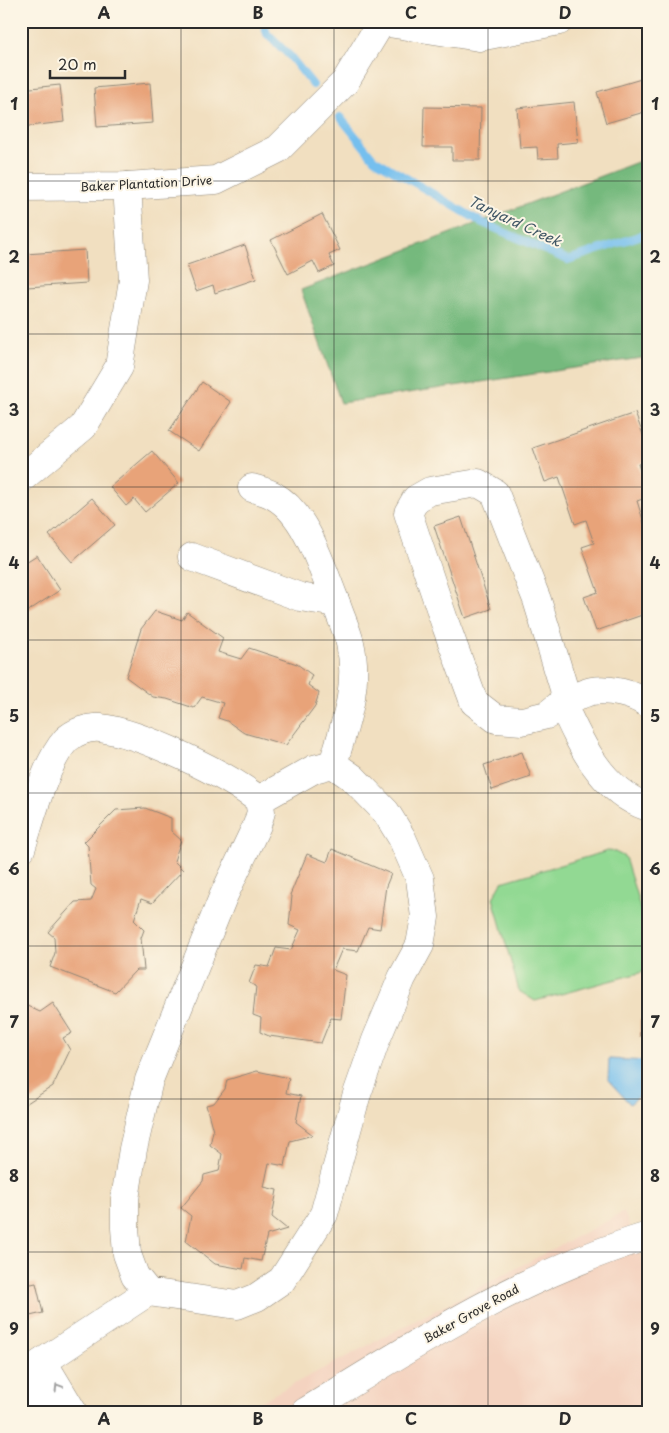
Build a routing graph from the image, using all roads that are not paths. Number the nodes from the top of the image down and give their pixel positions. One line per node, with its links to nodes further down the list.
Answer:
1 (559, 21): 2 (street)
2 (382, 22): 3 (street, Baker Plantation Drive)
3 (127, 186): 4 (street, Baker Plantation Drive); 5 (street)
4 (21, 187)
5 (21, 479)
6 (252, 488): 8 (street)
7 (192, 557): 8 (street)
8 (336, 603): 11 (street)
9 (562, 703): 9 (street); 10 (street); 13 (street)
10 (648, 704)
11 (333, 764): 12 (street); 16 (street)
12 (259, 800): 14 (street); 16 (street)
13 (648, 807)
14 (21, 849)
15 (648, 1236): 21 (street, Baker Grove Road)
16 (148, 1292): 17 (street)
17 (32, 1367): 20 (street, one-way to 17)
18 (21, 1377): 19 (street)
19 (43, 1412)
20 (73, 1412)
21 (305, 1412)

